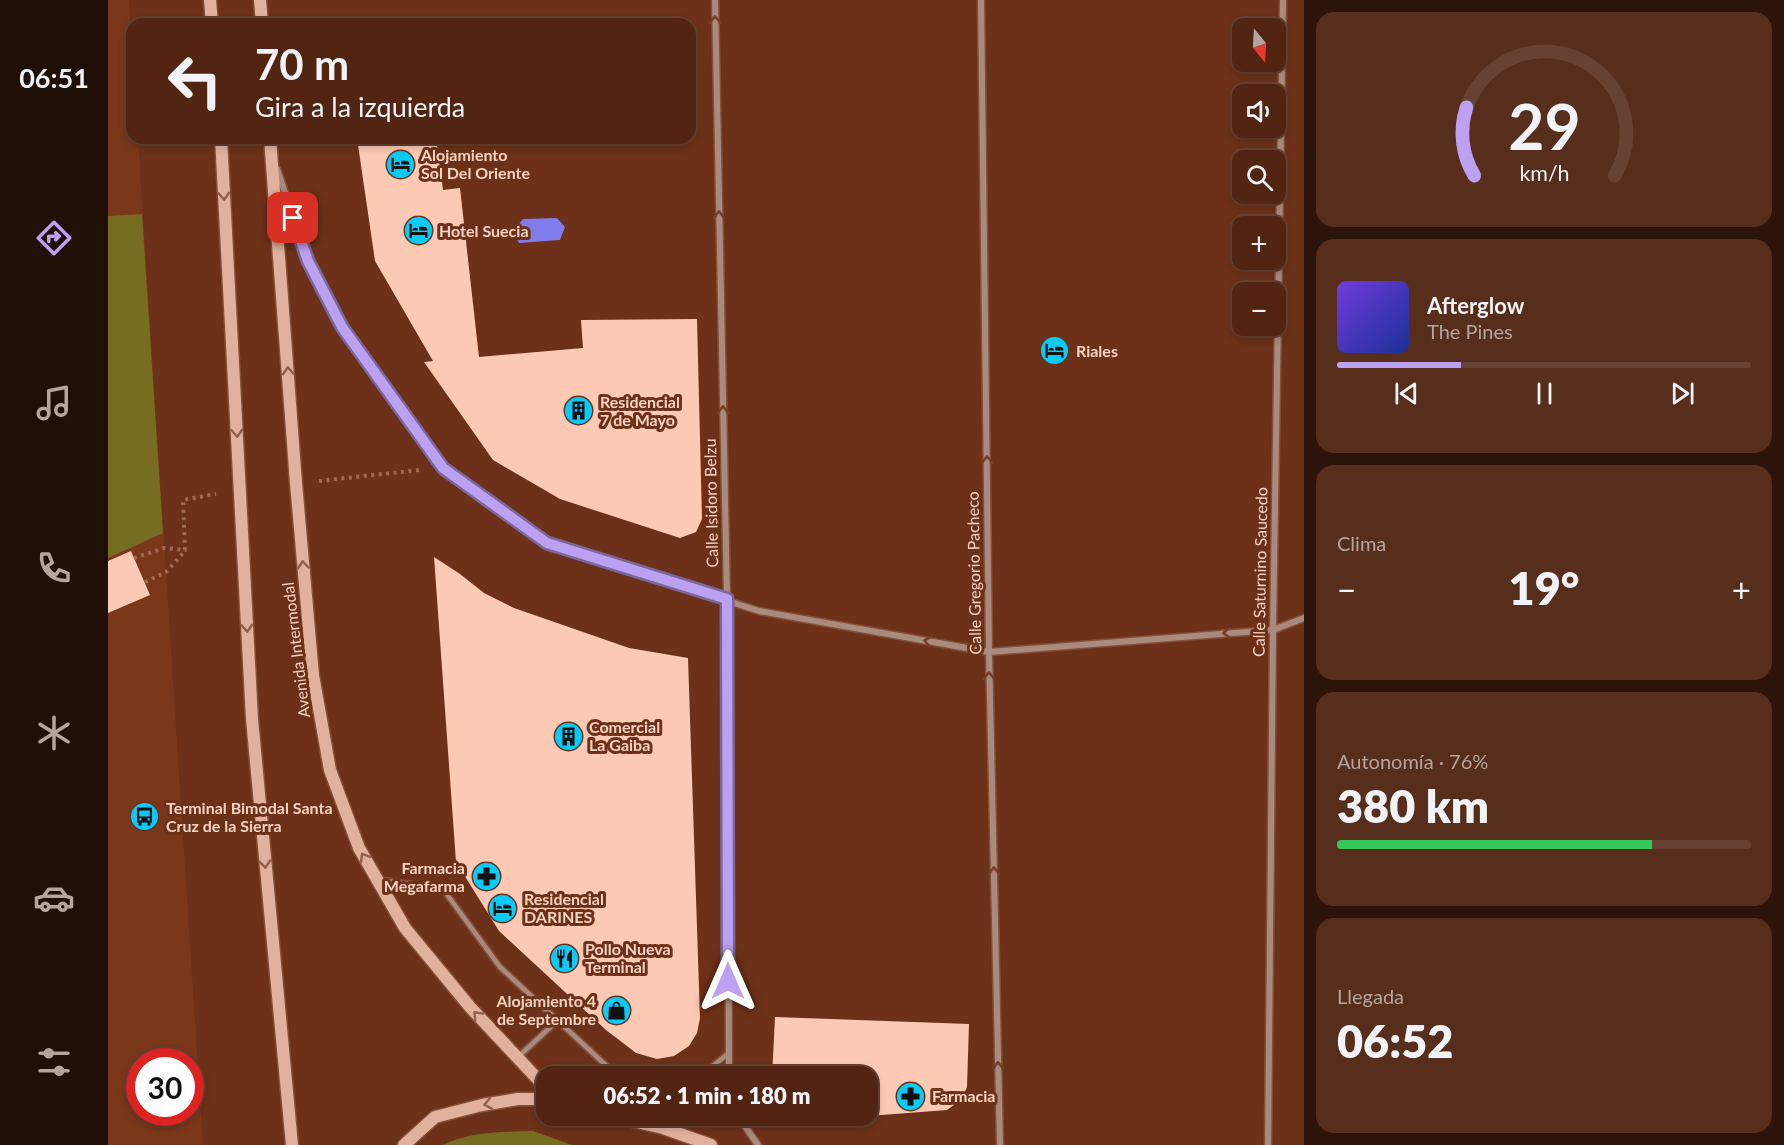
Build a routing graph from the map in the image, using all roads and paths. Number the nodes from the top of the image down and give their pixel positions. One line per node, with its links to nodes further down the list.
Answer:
1 (210, 0): 6 (main road)
2 (260, 0): 7 (main road)
3 (715, 0): 17 (street, Calle Isidoro Belzu, one-way to 3)
4 (981, 0): 20 (street, Calle Gregorio Pacheco, one-way to 4)
5 (1283, 0): 19 (street, Calle Saturnino Saucedo)
6 (212, 18)
7 (262, 18)
8 (221, 144): 13 (main road, one-way to 13)
9 (271, 144): 10 (main road, Avenida Intermodal)
10 (272, 153): 11 (street); 12 (main road, Avenida Intermodal, one-way to 10)
11 (443, 468): 12 (path); 17 (street)
12 (296, 483): 21 (main road, Avenida Intermodal, one-way to 12)
13 (240, 489): 14 (path); 32 (main road, one-way to 32)
14 (185, 550): 15 (path); 16 (path)
15 (134, 558)
16 (145, 582)
17 (727, 599): 20 (street, one-way to 17); 23 (street, Calle Isidoro Belzu)
18 (1304, 618): 19 (street)
19 (1273, 630): 20 (street, one-way to 20); 37 (street, Calle Saturnino Saucedo)
20 (989, 652): 36 (street, Calle Gregorio Pacheco, one-way to 20)
21 (378, 880): 22 (lane); 24 (main road, Avenida Intermodal, one-way to 21)
22 (558, 1020): 24 (lane); 25 (lane)
23 (729, 1053): 26 (lane); 27 (street, Calle Isidoro Belzu)
24 (517, 1058): 28 (main road, Avenida Intermodal)
25 (607, 1066)
26 (713, 1066)
27 (729, 1066)
28 (536, 1078)
29 (536, 1099): 33 (main road, one-way to 33)
30 (654, 1126): 34 (main road)
31 (745, 1126): 35 (street)
32 (292, 1145)
33 (404, 1145)
34 (711, 1145)
35 (758, 1145)
36 (1000, 1145)
37 (1268, 1145)

